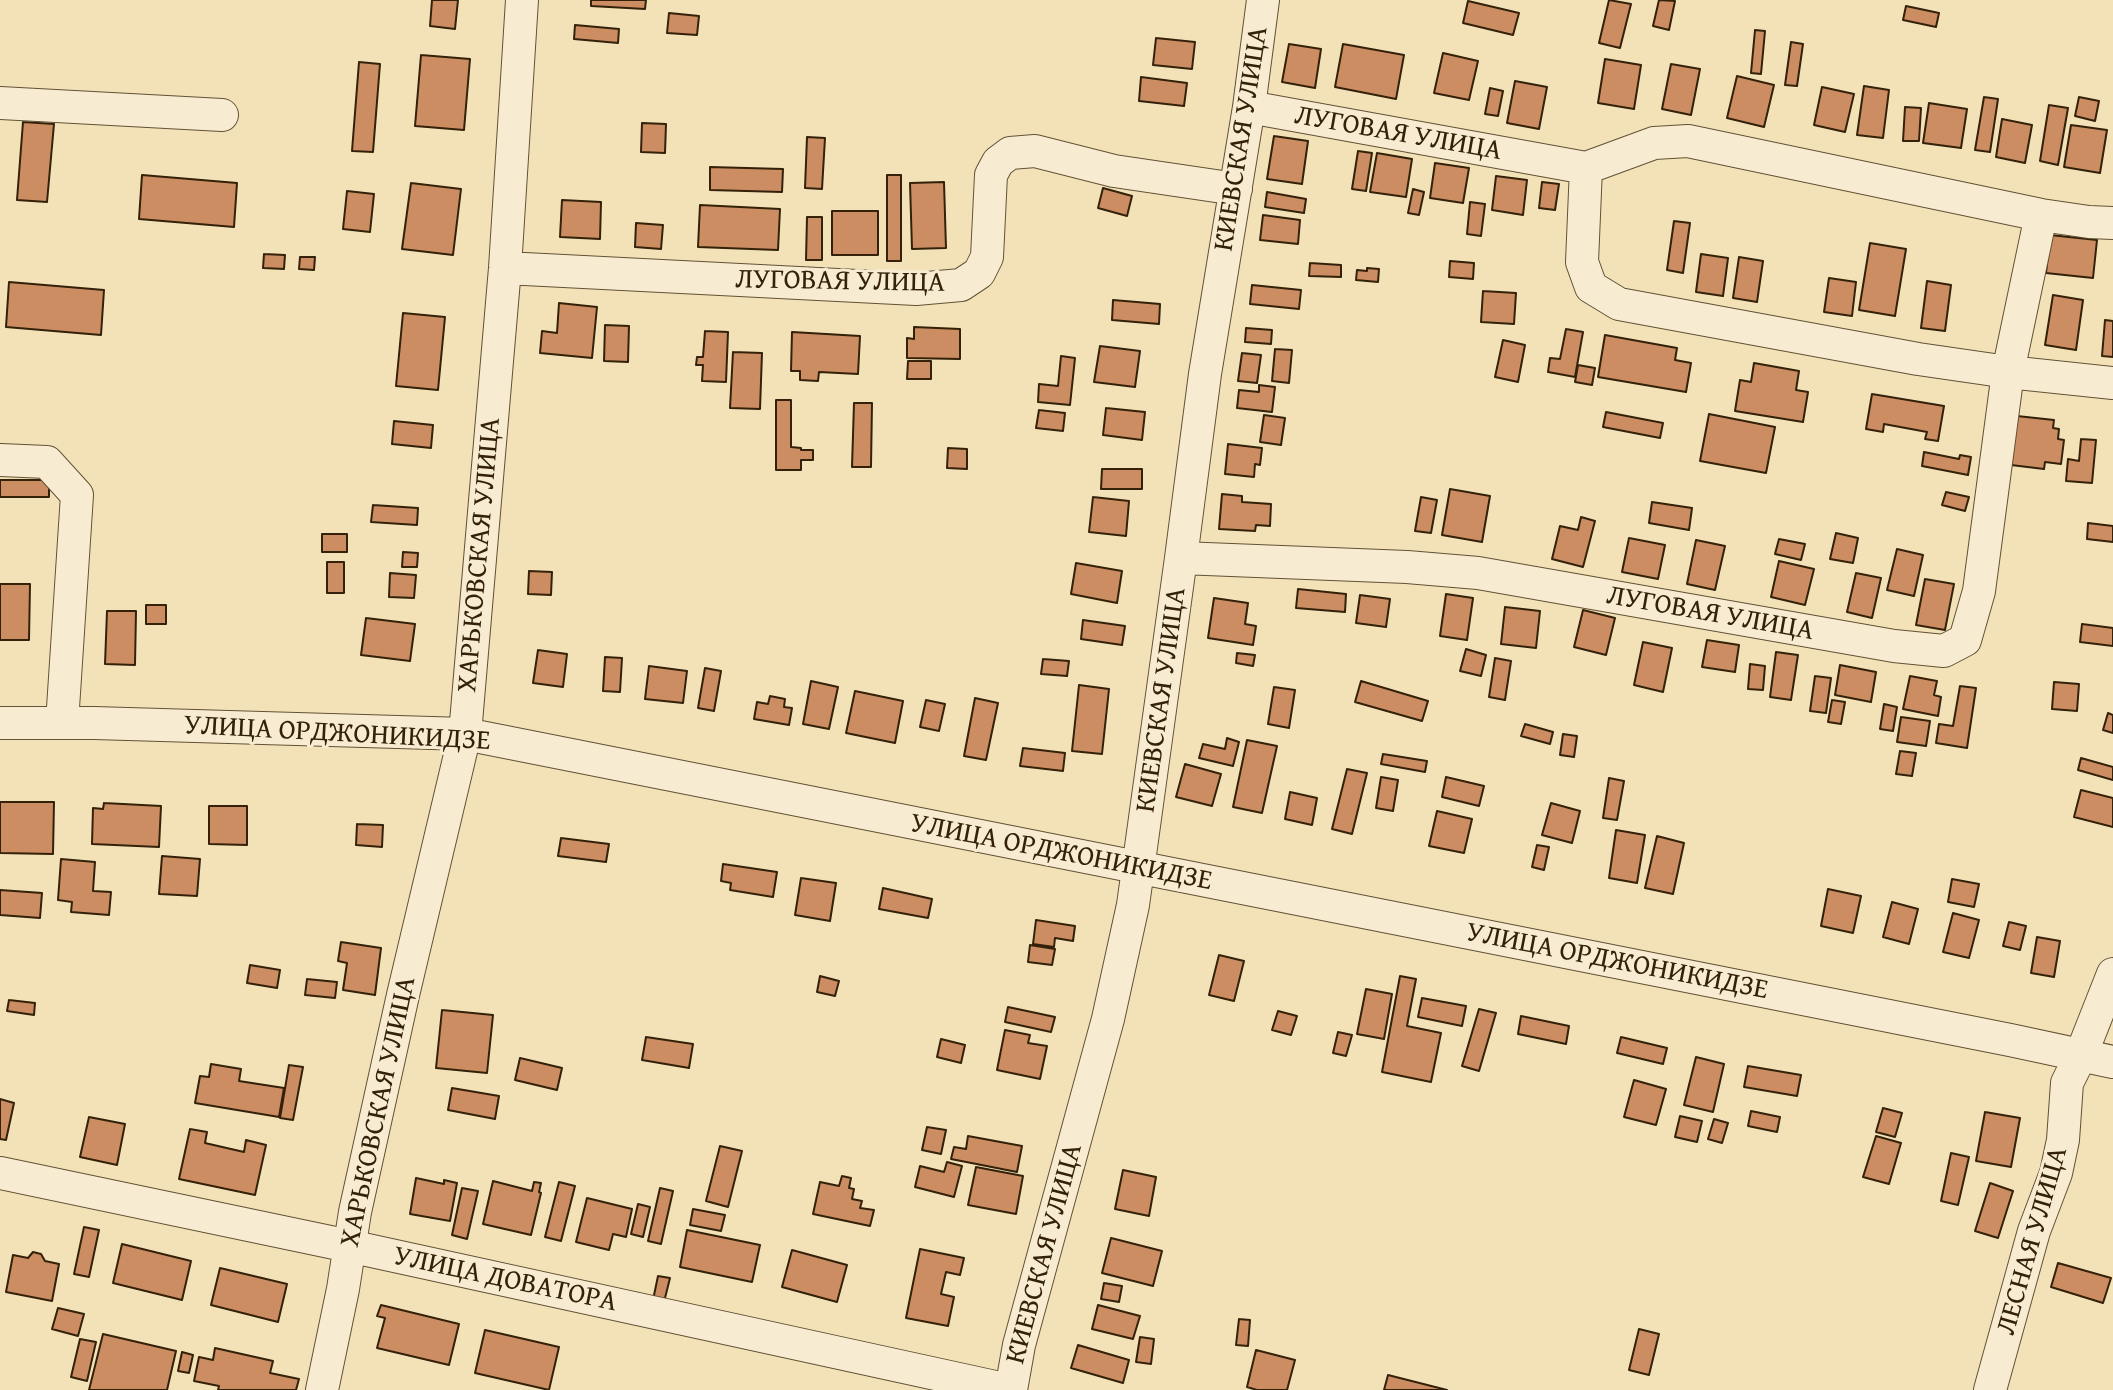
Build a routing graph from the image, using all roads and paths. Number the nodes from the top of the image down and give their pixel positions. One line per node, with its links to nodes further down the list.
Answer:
1 (522, 0): 10 (street, ХАРЬКОВСКАЯ УЛИЦА)
2 (1264, 0): 4 (street, КИЕВСКАЯ УЛИЦА)
3 (0, 103): 5 (street)
4 (1249, 107): 6 (street, ЛУГОВАЯ УЛИЦА); 7 (street, КИЕВСКАЯ УЛИЦА)
5 (222, 116)
6 (1586, 168): 8 (street); 11 (street)
7 (1236, 189): 10 (street, ЛУГОВАЯ УЛИЦА); 14 (street, КИЕВСКАЯ УЛИЦА)
8 (2041, 215): 9 (street); 11 (street, ЛУГОВАЯ УЛИЦА)
9 (2113, 223)
10 (505, 268): 17 (street, ХАРЬКОВСКАЯ УЛИЦА)
11 (2008, 372): 12 (street); 14 (street, ЛУГОВАЯ УЛИЦА)
12 (2113, 383)
13 (0, 460): 16 (street)
14 (1181, 558): 18 (street, КИЕВСКАЯ УЛИЦА)
15 (0, 723): 16 (street, УЛИЦА ОРДЖОНИКИДЗЕ)
16 (62, 723): 17 (street, УЛИЦА ОРДЖОНИКИДЗЕ)
17 (465, 734): 18 (street, УЛИЦА ОРДЖОНИКИДЗЕ); 23 (street, ХАРЬКОВСКАЯ УЛИЦА)
18 (1138, 868): 20 (street, УЛИЦА ОРДЖОНИКИДЗЕ); 25 (street, КИЕВСКАЯ УЛИЦА)
19 (2113, 974): 20 (street, ЛЕСНАЯ УЛИЦА)
20 (2081, 1055): 21 (street, УЛИЦА ОРДЖОНИКИДЗЕ); 26 (street, ЛЕСНАЯ УЛИЦА)
21 (2113, 1062)
22 (0, 1173): 23 (street, УЛИЦА ДОВАТОРА)
23 (349, 1245): 24 (street, ХАРЬКОВСКАЯ УЛИЦА); 25 (street, УЛИЦА ДОВАТОРА)
24 (322, 1390)
25 (1010, 1390)
26 (1990, 1390)

